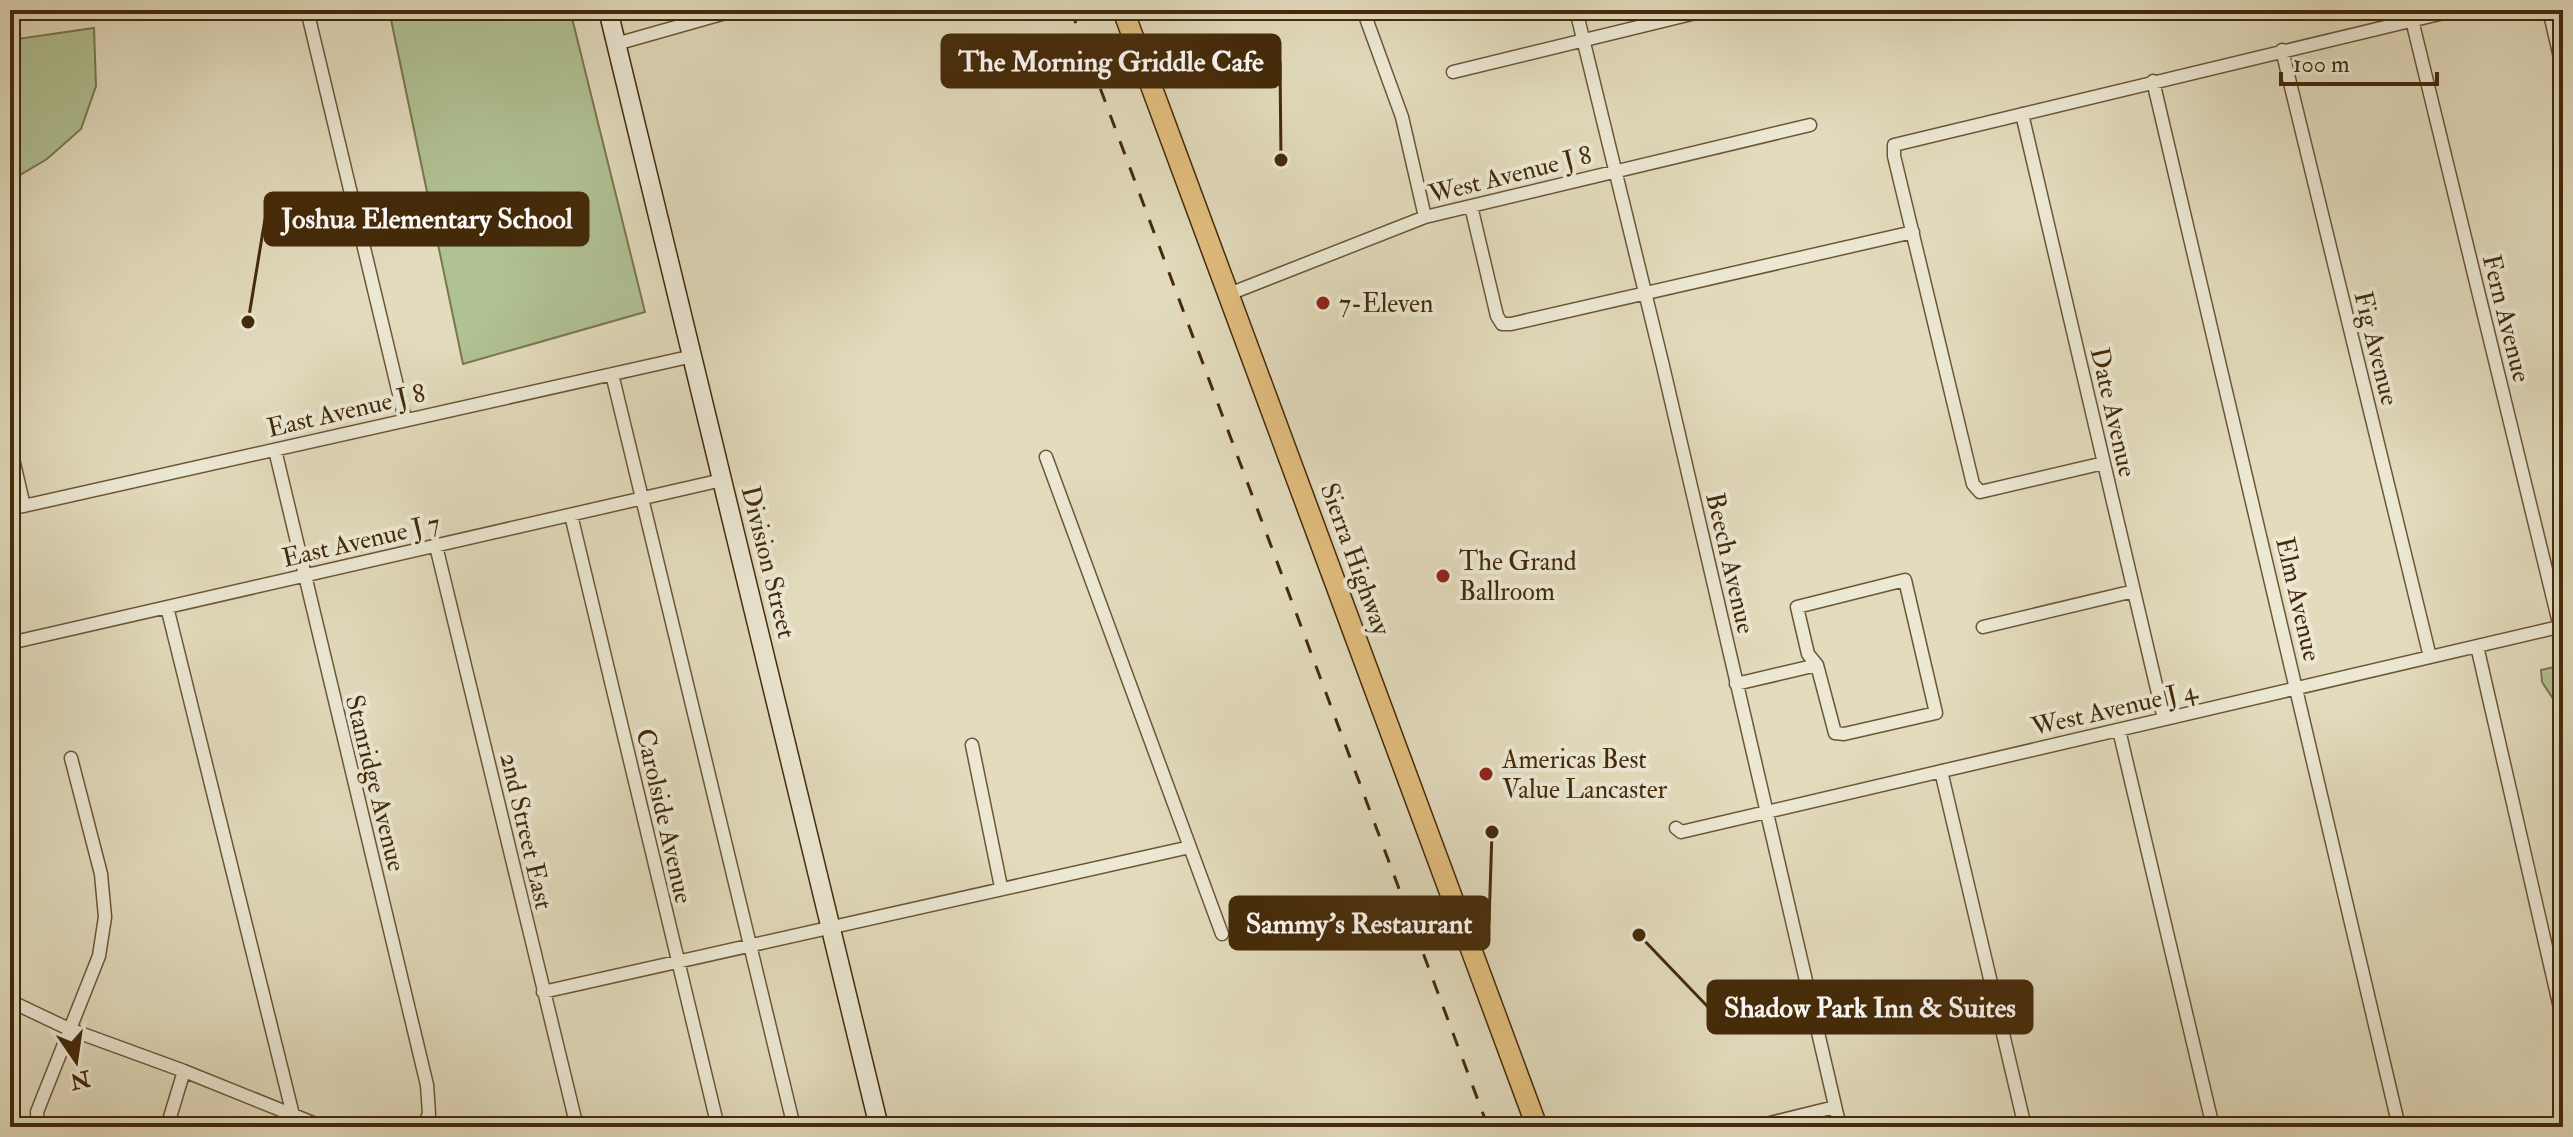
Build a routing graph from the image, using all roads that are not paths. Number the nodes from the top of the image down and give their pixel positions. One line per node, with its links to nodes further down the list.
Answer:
1 (307, 10): 27 (street)
2 (608, 10): 12 (main road, Division Street)
3 (736, 10): 12 (street)
4 (1123, 10): 24 (main road, Sierra Highway)
5 (1363, 10): 21 (street)
6 (1576, 10): 11 (street, Beech Avenue)
7 (1708, 10): 11 (street)
8 (2456, 10): 10 (street)
9 (2549, 10): 14 (street)
10 (2412, 20): 13 (street); 42 (street, Fern Avenue)
11 (1583, 39): 15 (street); 19 (street, Beech Avenue)
12 (616, 44): 25 (main road, Division Street)
13 (2282, 50): 16 (street); 45 (street, Fig Avenue)
14 (2563, 70)
15 (1453, 72)
16 (2153, 81): 17 (street); 48 (street, Elm Avenue)
17 (2022, 114): 22 (street); 31 (street, Date Avenue)
18 (1810, 125): 19 (street, West Avenue J 8)
19 (1615, 171): 20 (street, West Avenue J 8); 23 (street, Beech Avenue)
20 (1471, 206): 21 (street, West Avenue J 8); 23 (street)
21 (1425, 217): 24 (street, West Avenue J 8)
22 (1913, 232): 23 (street); 31 (street)
23 (1644, 292): 47 (street, Beech Avenue)
24 (1229, 294): 77 (main road, Sierra Highway)
25 (693, 356): 26 (street, East Avenue J 8); 32 (main road, Division Street)
26 (612, 374): 27 (street, East Avenue J 8); 33 (street)
27 (405, 419): 29 (street, East Avenue J 8)
28 (10, 446): 34 (street)
29 (275, 450): 34 (street, East Avenue J 8); 38 (street, Stanridge Avenue)
30 (1046, 457): 56 (street)
31 (2104, 463): 39 (street, Date Avenue)
32 (722, 480): 33 (street, East Avenue J 7); 58 (main road, Division Street)
33 (642, 499): 36 (street, East Avenue J 7); 60 (street)
34 (24, 506): 35 (street, East Avenue J 8)
35 (10, 509)
36 (571, 515): 37 (street, East Avenue J 7); 61 (street, Carolside Avenue)
37 (436, 546): 38 (street, East Avenue J 7); 62 (street, 2nd Street East)
38 (303, 576): 40 (street, East Avenue J 7); 72 (street, Stanridge Avenue)
39 (2134, 591): 41 (street); 49 (street, Date Avenue)
40 (167, 607): 43 (street, East Avenue J 7); 68 (street)
41 (1983, 627)
42 (2562, 627): 44 (street, West Avenue J 4)
43 (10, 643)
44 (2477, 646): 45 (street, West Avenue J 4); 64 (street)
45 (2430, 657): 48 (street, West Avenue J 4)
46 (1817, 665): 46 (street); 47 (street)
47 (1736, 684): 54 (street, Beech Avenue)
48 (2298, 688): 49 (street, West Avenue J 4); 82 (street, Elm Avenue)
49 (2164, 719): 50 (street, West Avenue J 4)
50 (2119, 730): 53 (street, West Avenue J 4); 81 (street)
51 (972, 745): 57 (street)
52 (71, 758): 65 (street)
53 (1941, 771): 54 (street, West Avenue J 4); 80 (street)
54 (1766, 812): 55 (street, West Avenue J 4); 67 (street, Beech Avenue)
55 (1676, 828)
56 (1190, 847): 57 (street); 59 (street)
57 (1001, 887): 58 (street)
58 (832, 928): 60 (street); 76 (main road, Division Street)
59 (1222, 934)
60 (750, 946): 61 (street); 75 (street)
61 (678, 962): 62 (street); 74 (street, Carolside Avenue)
62 (543, 992): 73 (street, 2nd Street East)
63 (10, 1001): 65 (street)
64 (2563, 1021)
65 (69, 1029): 66 (street); 69 (street)
66 (184, 1071): 68 (street); 70 (street)
67 (1835, 1107): 78 (street); 79 (street, Beech Avenue)
68 (295, 1122): 71 (street)
69 (38, 1127)
70 (167, 1127)
71 (323, 1127)
72 (423, 1127)
73 (577, 1127)
74 (718, 1127)
75 (794, 1127)
76 (879, 1127)
77 (1537, 1127)
78 (1754, 1127)
79 (1840, 1127)
80 (2025, 1127)
81 (2213, 1127)
82 (2399, 1127)

